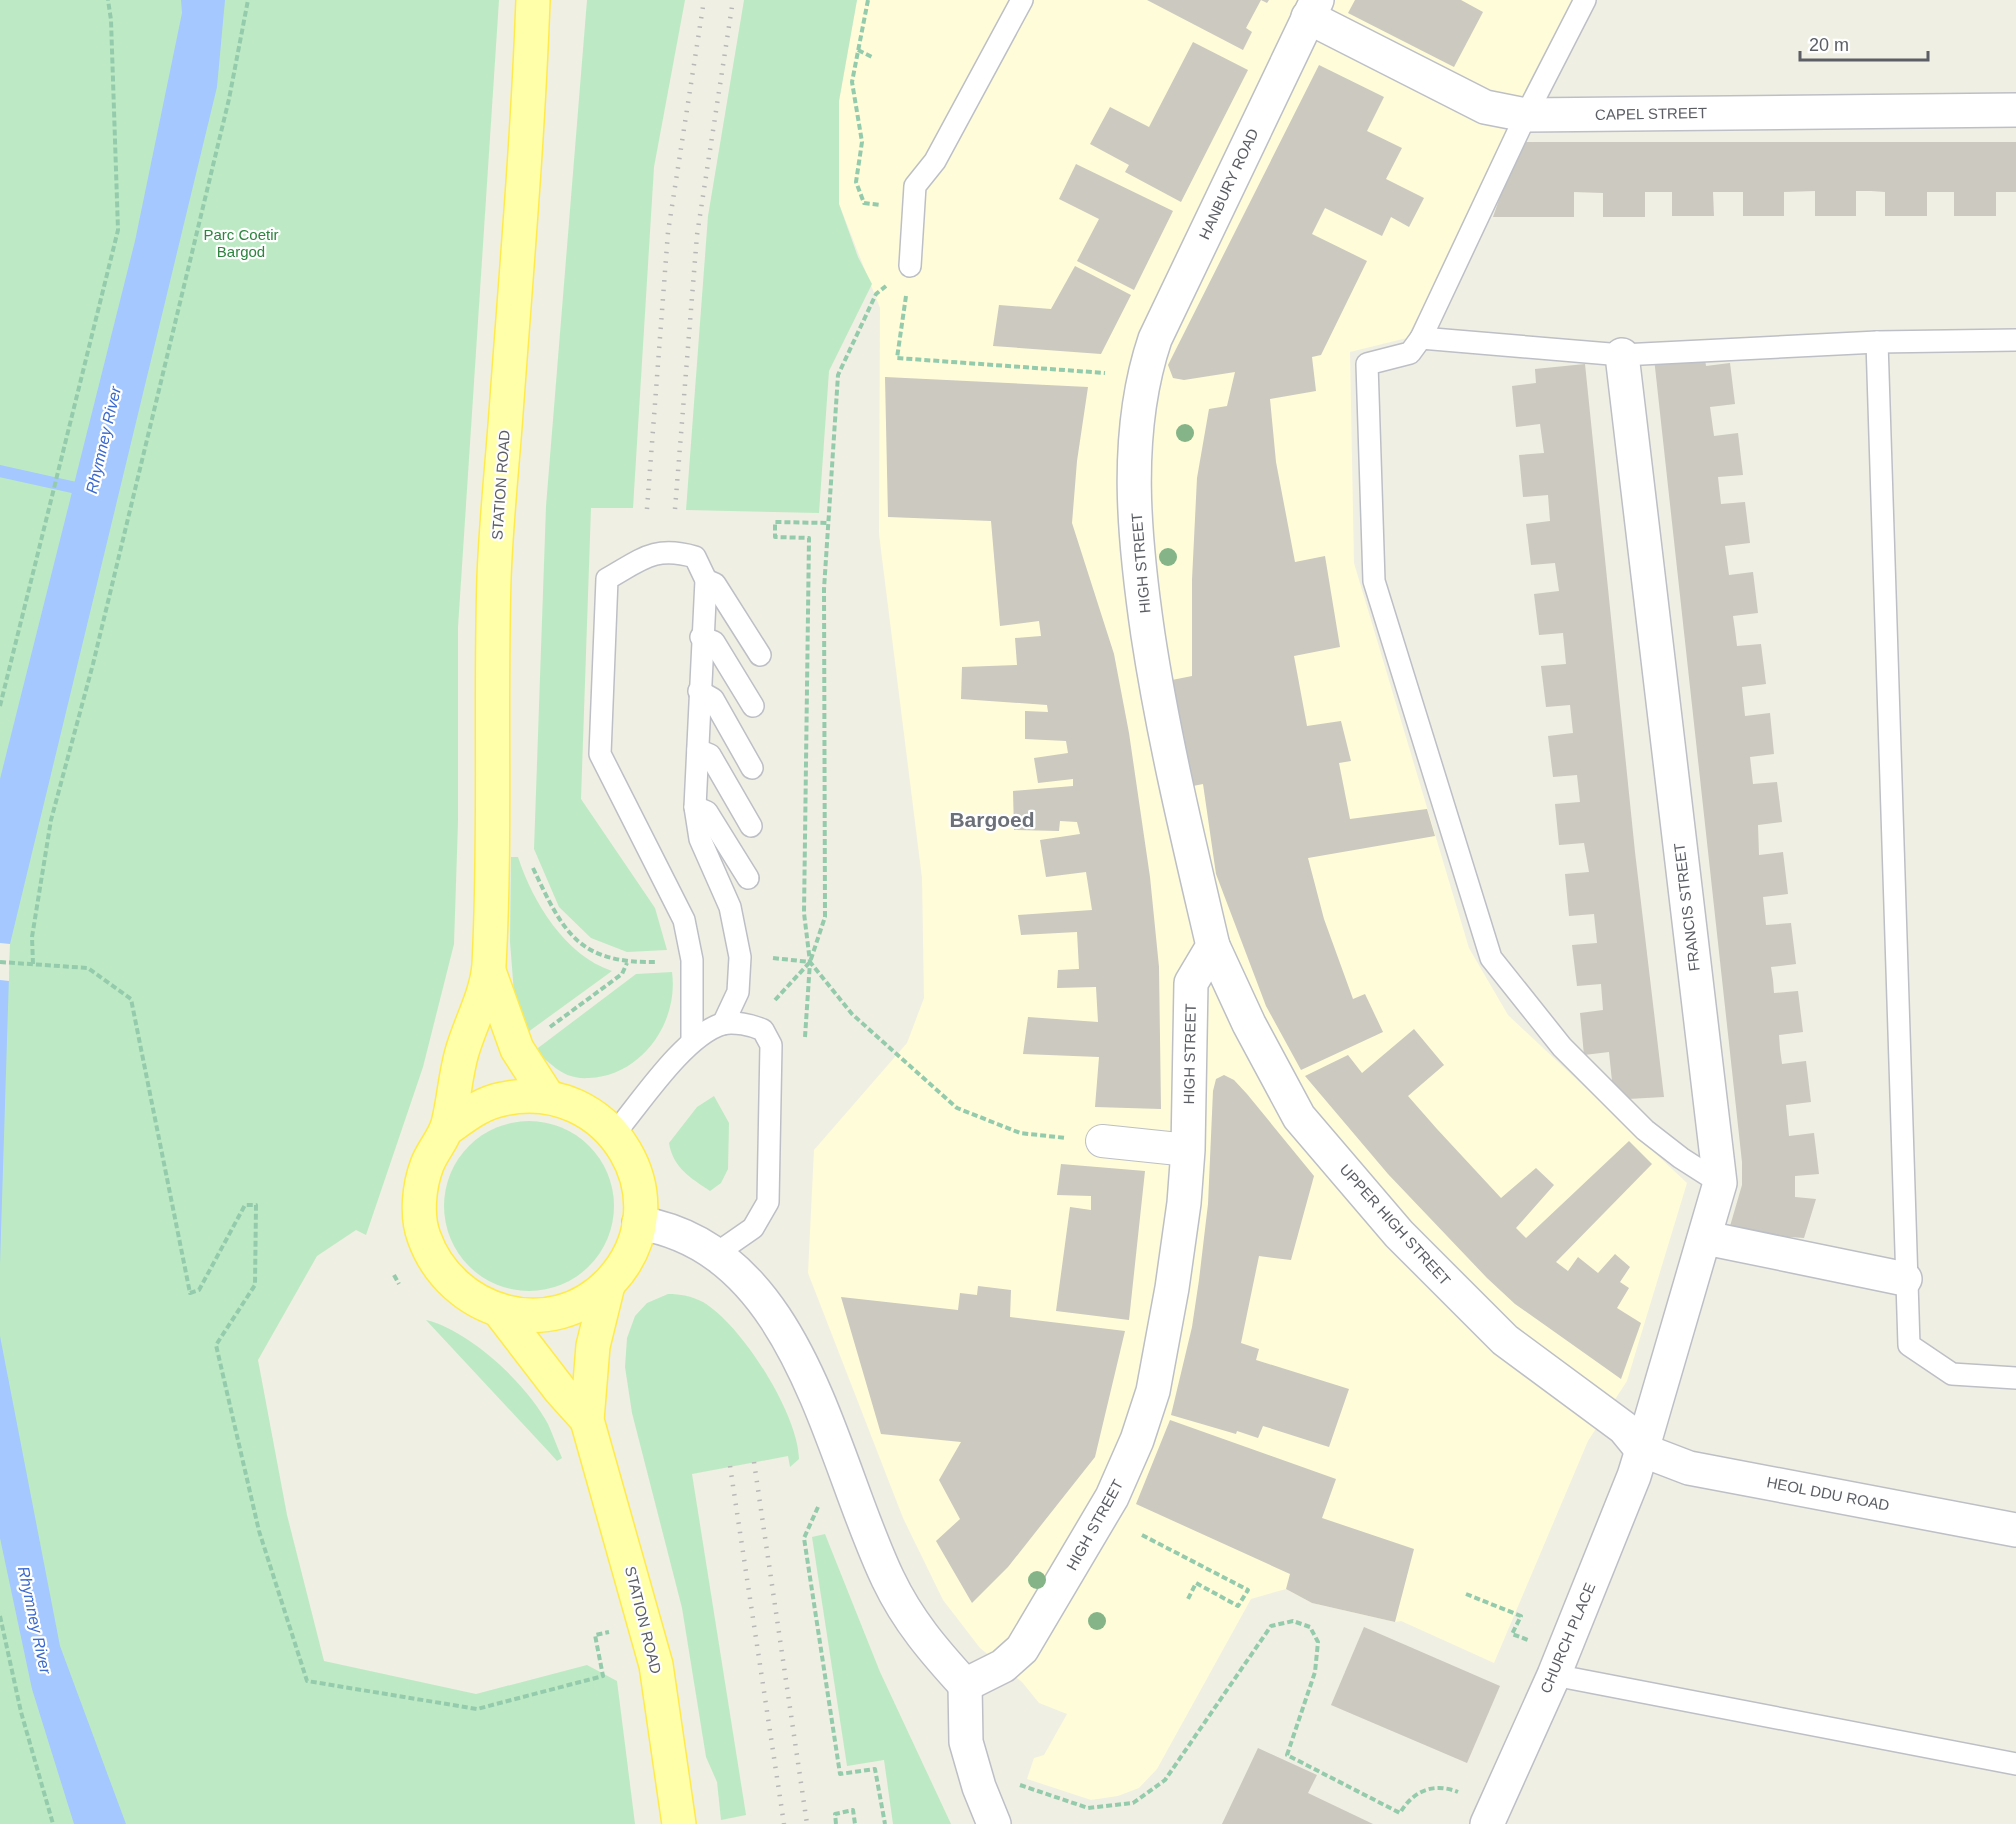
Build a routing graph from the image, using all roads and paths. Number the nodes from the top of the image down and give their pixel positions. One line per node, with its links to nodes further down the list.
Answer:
1 (108, 0): 27 (path)
2 (248, 0): 41 (path)
3 (533, 0): 42 (main road, STATION ROAD)
4 (868, 0): 8 (path)
5 (1022, 0): 13 (lane)
6 (1585, 0): 11 (lane)
7 (1312, 8): 11 (street, CAPEL STREET); 20 (street, HANBURY ROAD)
8 (858, 50): 9 (path); 12 (path)
9 (872, 57)
10 (2016, 110): 11 (street, CAPEL STREET)
11 (1526, 115): 16 (lane)
12 (890, 205)
13 (910, 266): 15 (path); 21 (path)
14 (884, 281): 15 (path)
15 (881, 290): 22 (path)
16 (1421, 338): 19 (lane); 52 (lane)
17 (2016, 340): 18 (lane)
18 (1877, 342): 19 (lane); 57 (lane)
19 (1622, 355): 52 (street, FRANCIS STREET)
20 (1145, 370): 35 (street, HIGH STREET)
21 (1091, 372)
22 (828, 523): 39 (path); 39 (path)
23 (706, 580): 24 (lane); 25 (lane); 46 (lane)
24 (702, 637): 26 (lane); 28 (lane)
25 (760, 656)
26 (699, 691): 29 (lane); 30 (lane)
27 (0, 706)
28 (753, 706)
29 (698, 750): 31 (lane); 32 (lane)
30 (752, 768)
31 (695, 807): 34 (lane); 44 (lane)
32 (751, 826)
33 (530, 861): 40 (path)
34 (748, 878)
35 (1213, 946): 51 (street, HIGH STREET); 63 (street, UPPER HIGH STREET)
36 (768, 957): 39 (path)
37 (0, 962): 41 (path)
38 (660, 962): 40 (path)
39 (810, 962): 43 (path); 50 (path)
40 (627, 963): 45 (path)
41 (33, 964): 70 (path)
42 (489, 971): 47 (main road, STATION ROAD); 48 (main road, STATION ROAD)
43 (771, 1004)
44 (723, 1024): 46 (lane); 55 (lane)
45 (543, 1032)
46 (692, 1041): 49 (lane)
47 (548, 1097): 48 (main road, STATION ROAD); 49 (main road, STATION ROAD)
48 (447, 1129): 60 (main road, STATION ROAD)
49 (615, 1133): 53 (main road, STATION ROAD)
50 (1102, 1141): 51 (street)
51 (1188, 1150): 73 (street, HIGH STREET)
52 (1720, 1183): 54 (street, FRANCIS STREET)
53 (639, 1223): 55 (street); 59 (main road, STATION ROAD)
54 (1706, 1238): 57 (street); 63 (street, FRANCIS STREET)
55 (717, 1253): 73 (street)
56 (394, 1275): 58 (path)
57 (1905, 1279): 61 (lane)
58 (399, 1284)
59 (608, 1285): 60 (main road, STATION ROAD); 62 (main road, STATION ROAD)
60 (500, 1312): 62 (main road, STATION ROAD)
61 (2016, 1378)
62 (587, 1420): 78 (main road, STATION ROAD)
63 (1642, 1450): 65 (street, HEOL DDU ROAD); 72 (street, CHURCH PLACE)
64 (821, 1504): 81 (path)
65 (2016, 1530)
66 (1142, 1535): 68 (path)
67 (1467, 1594): 71 (path)
68 (1187, 1601)
69 (0, 1616): 77 (path)
70 (618, 1630)
71 (1525, 1639)
72 (1554, 1675): 74 (lane); 83 (street, CHURCH PLACE)
73 (965, 1685): 82 (street)
74 (2016, 1764)
75 (1018, 1784): 76 (path)
76 (1452, 1790)
77 (53, 1824)
78 (679, 1824)
79 (836, 1824): 80 (path)
80 (855, 1824)
81 (885, 1824)
82 (994, 1824)
83 (1487, 1824)

